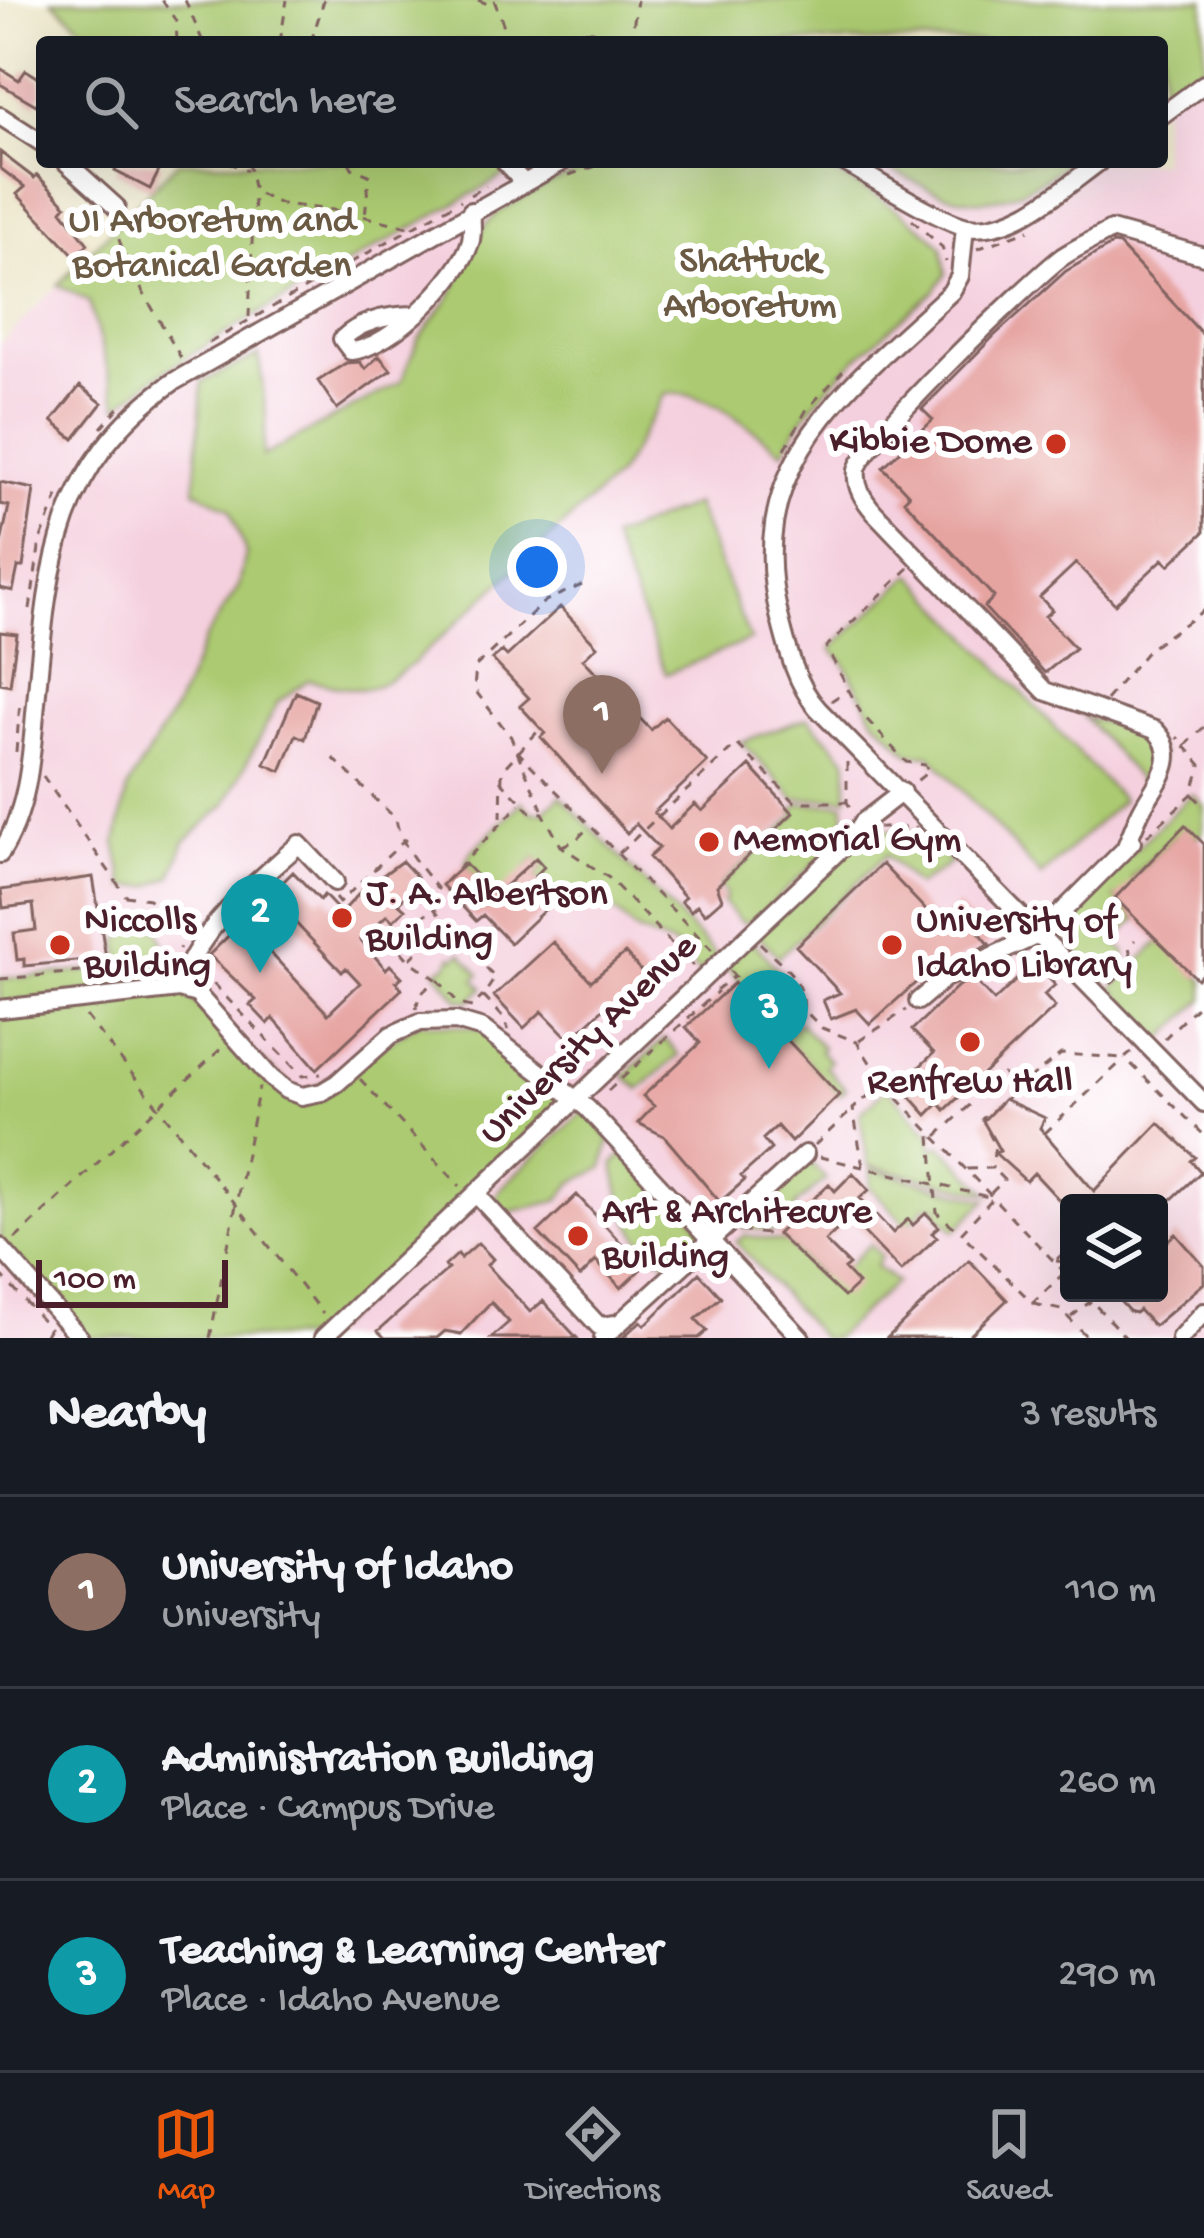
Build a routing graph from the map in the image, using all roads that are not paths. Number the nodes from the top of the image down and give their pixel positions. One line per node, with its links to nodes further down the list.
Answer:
1 (1204, 84): 2 (street)
2 (1168, 111)
3 (0, 116): 4 (street)
4 (36, 139)
5 (72, 168): 11 (street)
6 (511, 168): 10 (street)
7 (550, 168): 10 (street)
8 (1090, 168): 13 (street)
9 (845, 170): 13 (street)
10 (523, 182): 12 (street)
11 (114, 212)
12 (471, 212): 15 (street); 19 (street)
13 (965, 226): 16 (street)
14 (1204, 256): 18 (street)
15 (415, 315)
16 (902, 792): 21 (street); 26 (street, University Avenue)
17 (1146, 829): 18 (street)
18 (1125, 849): 21 (street)
19 (0, 854)
20 (330, 884): 22 (street)
21 (1040, 934): 23 (street); 25 (street)
22 (179, 989): 24 (street); 26 (street)
23 (919, 1001)
24 (0, 1009)
25 (1204, 1103)
26 (581, 1104): 28 (street, University Avenue); 29 (street)
27 (805, 1154): 29 (street)
28 (477, 1196): 32 (street); 34 (street, University Avenue)
29 (712, 1238): 32 (street); 36 (street)
30 (1, 1248): 33 (street)
31 (1204, 1312): 37 (street)
32 (617, 1324): 35 (street)
33 (72, 1335)
34 (328, 1335)
35 (603, 1338)
36 (801, 1338)
37 (1180, 1338)

